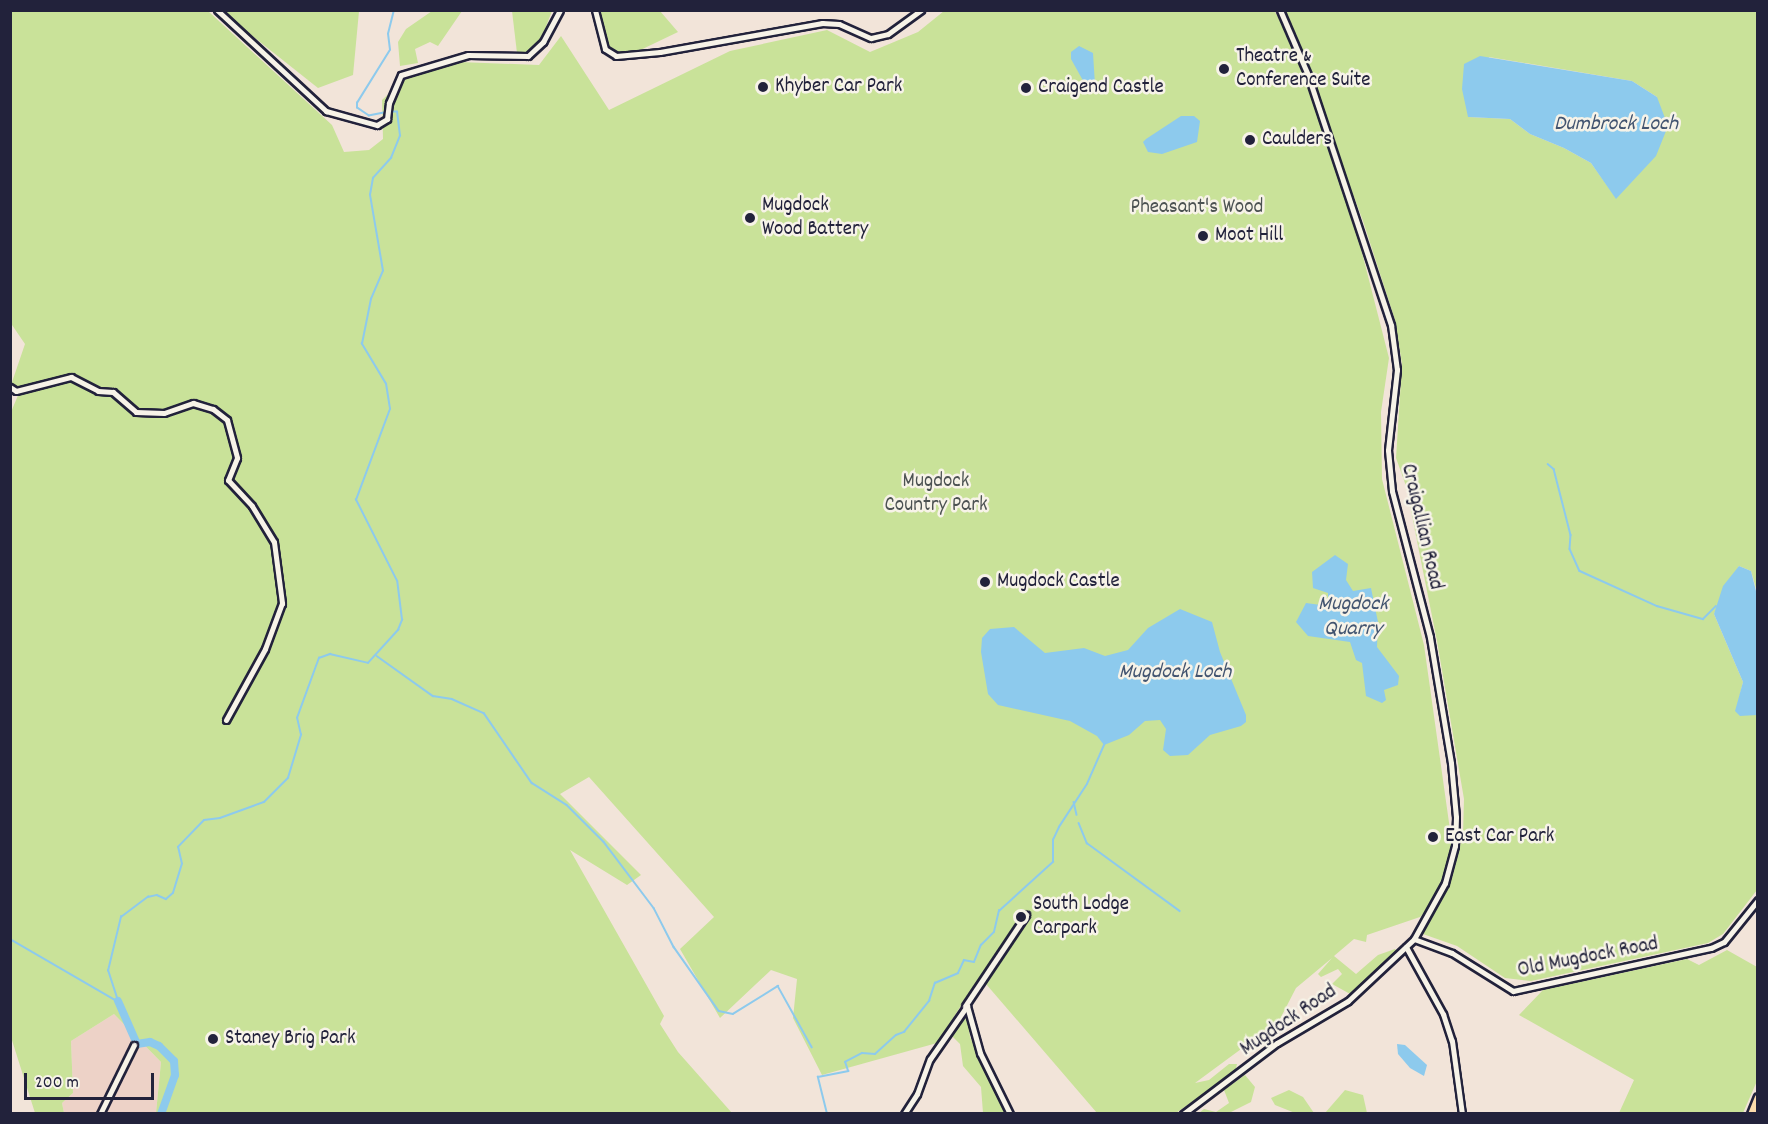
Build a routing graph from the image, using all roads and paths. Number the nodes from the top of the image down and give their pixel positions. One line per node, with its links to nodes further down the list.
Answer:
1 (217, 10): 2 (street)
2 (560, 10)
3 (595, 10): 4 (street)
4 (921, 10)
5 (1280, 10): 10 (street, Craigallian Road)
6 (13, 389): 7 (street)
7 (226, 720)
8 (1758, 900): 10 (street, Old Mugdock Road)
9 (1026, 915): 12 (street)
10 (1414, 939): 11 (street, Craigallian Road)
11 (1406, 947): 18 (street, Mugdock Road); 19 (street)
12 (965, 1006): 16 (street); 17 (street)
13 (134, 1046): 15 (street)
14 (1758, 1097): 20 (main road)
15 (100, 1113)
16 (904, 1113)
17 (1010, 1113)
18 (1183, 1113)
19 (1462, 1113)
20 (1750, 1113)

